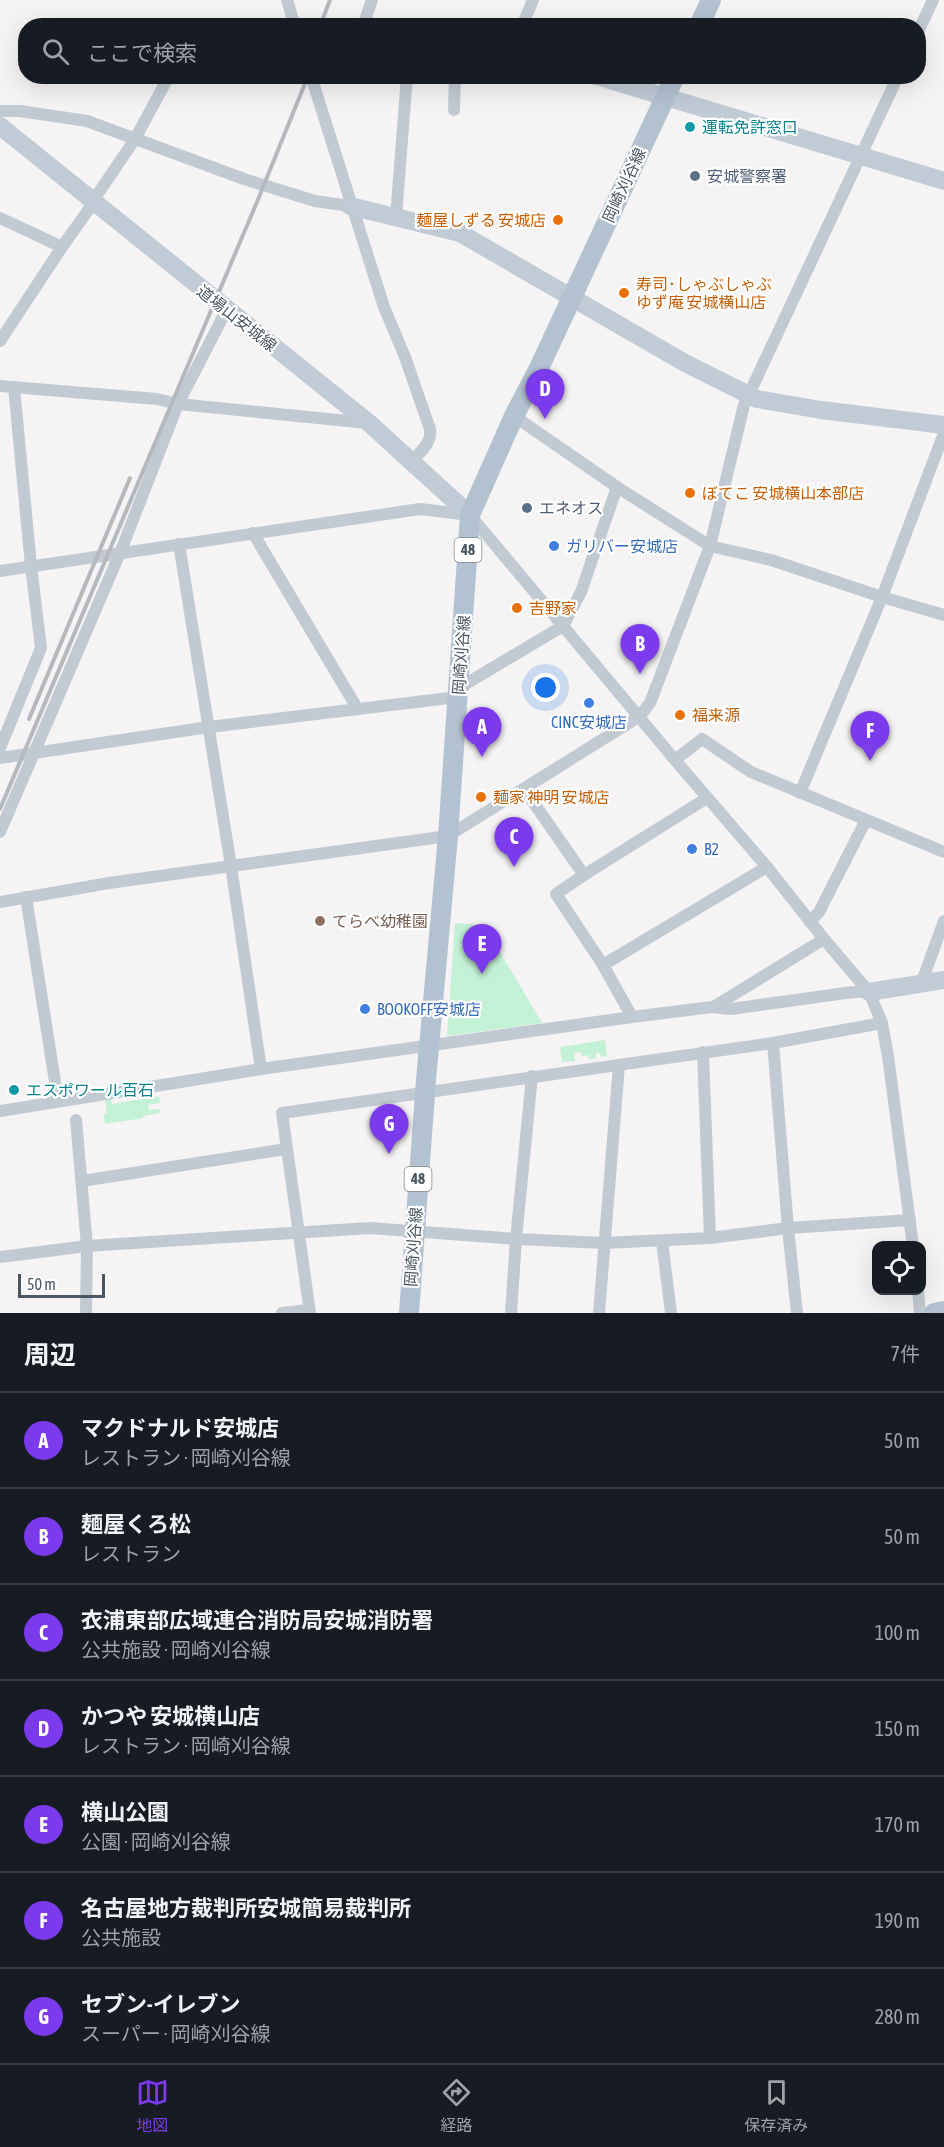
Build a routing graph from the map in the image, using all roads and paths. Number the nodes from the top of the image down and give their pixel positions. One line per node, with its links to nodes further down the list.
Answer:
1 (288, 0): 6 (street)
2 (372, 0): 7 (street)
3 (533, 0): 8 (street)
4 (711, 0): 9 (main road)
5 (933, 0): 10 (street)
6 (293, 18)
7 (366, 18)
8 (525, 18)
9 (703, 18)
10 (925, 18)
11 (165, 84): 22 (street)
12 (313, 84): 26 (street)
13 (406, 84): 27 (street)
14 (455, 84): 19 (street)
15 (622, 84): 18 (street)
16 (671, 84): 18 (main road, 岡崎刈谷線 / 48)
17 (894, 84): 23 (street)
18 (665, 97): 23 (street); 30 (main road, 岡崎刈谷線 / 48)
19 (454, 110)
20 (0, 111): 22 (street)
21 (0, 126): 25 (street, 道場山安城線)
22 (135, 139): 25 (street); 26 (street)
23 (861, 158): 24 (street); 35 (street)
24 (944, 182)
25 (94, 202): 29 (street); 31 (street, 道場山安城線)
26 (350, 206): 27 (street); 41 (street)
27 (396, 217): 30 (street)
28 (0, 218): 29 (street)
29 (62, 247): 32 (street)
30 (571, 298): 35 (street); 37 (main road, 岡崎刈谷線 / 48)
31 (227, 309): 36 (street); 38 (street, 道場山安城線)
32 (0, 341)
33 (0, 386): 34 (street)
34 (14, 387): 36 (street); 48 (street)
35 (748, 395): 39 (street); 46 (street)
36 (178, 404): 38 (street); 47 (street)
37 (514, 416): 42 (street); 43 (main road, 岡崎刈谷線 / 48)
38 (369, 423): 41 (street, 道場山安城線)
39 (944, 425)
40 (944, 433): 50 (street)
41 (412, 461): 43 (street, 道場山安城線)
42 (617, 487): 46 (street); 52 (street)
43 (470, 514): 44 (street); 52 (street); 53 (main road, 岡崎刈谷線 / 48)
44 (253, 533): 45 (street); 54 (street)
45 (179, 544): 47 (street); 56 (street)
46 (710, 546): 50 (street); 55 (street)
47 (120, 553): 48 (street); 58 (street)
48 (31, 566): 49 (street); 57 (street)
49 (0, 571)
50 (882, 597): 51 (street); 62 (street)
51 (944, 615)
52 (563, 626): 53 (street); 55 (street)
53 (458, 693): 54 (street); 66 (main road, 岡崎刈谷線 / 48)
54 (357, 708): 56 (street)
55 (640, 716): 60 (street); 61 (street)
56 (209, 727): 58 (street); 68 (street)
57 (0, 748)
58 (33, 754): 59 (street); 65 (street)
59 (0, 758)
60 (675, 760): 62 (street); 63 (street)
61 (524, 789): 66 (street); 70 (street)
62 (800, 793): 64 (street)
63 (707, 798): 69 (street); 70 (street)
64 (866, 820): 67 (street); 74 (street)
65 (0, 832)
66 (448, 836): 68 (street); 84 (main road, 岡崎刈谷線 / 48)
67 (944, 852)
68 (231, 866): 71 (street); 87 (street)
69 (767, 867): 74 (street); 76 (street)
70 (584, 875): 76 (street)
71 (26, 897): 72 (street); 90 (street)
72 (0, 902)
73 (944, 921): 78 (street)
74 (810, 922): 75 (street)
75 (824, 939): 79 (street); 80 (street)
76 (603, 965): 81 (street)
77 (944, 980): 78 (street)
78 (921, 984): 79 (street)
79 (869, 992): 80 (street); 82 (street)
80 (712, 1007): 81 (street)
81 (632, 1017): 84 (street)
82 (882, 1023): 83 (street); 95 (street)
83 (772, 1043): 85 (street); 96 (street)
84 (429, 1045): 87 (street); 89 (main road, 岡崎刈谷線 / 48)
85 (703, 1052): 86 (street); 99 (street)
86 (619, 1065): 88 (street); 103 (street)
87 (261, 1069): 90 (street)
88 (532, 1076): 89 (street); 100 (street)
89 (425, 1094): 93 (street); 97 (main road, 岡崎刈谷線 / 48)
90 (58, 1101): 91 (street)
91 (0, 1111)
92 (76, 1120): 94 (street)
93 (286, 1149): 94 (street); 98 (street)
94 (82, 1181): 104 (street)
95 (910, 1220): 96 (street); 102 (street)
96 (788, 1228): 99 (street); 115 (street)
97 (414, 1231): 98 (street); 100 (street); 111 (main road, 岡崎刈谷線 / 48)
98 (298, 1234): 104 (street); 108 (street)
99 (710, 1238): 101 (street)
100 (516, 1239): 103 (street); 112 (street)
101 (662, 1241): 103 (street); 114 (street)
102 (913, 1241)
103 (604, 1243): 113 (street)
104 (87, 1246): 105 (street); 109 (street)
105 (0, 1257)
106 (918, 1295): 116 (street)
107 (944, 1311): 117 (main road)
108 (310, 1312): 110 (street)
109 (86, 1313)
110 (282, 1313)
111 (409, 1313)
112 (511, 1313)
113 (599, 1313)
114 (671, 1313)
115 (797, 1313)
116 (920, 1313)
117 (934, 1313)

